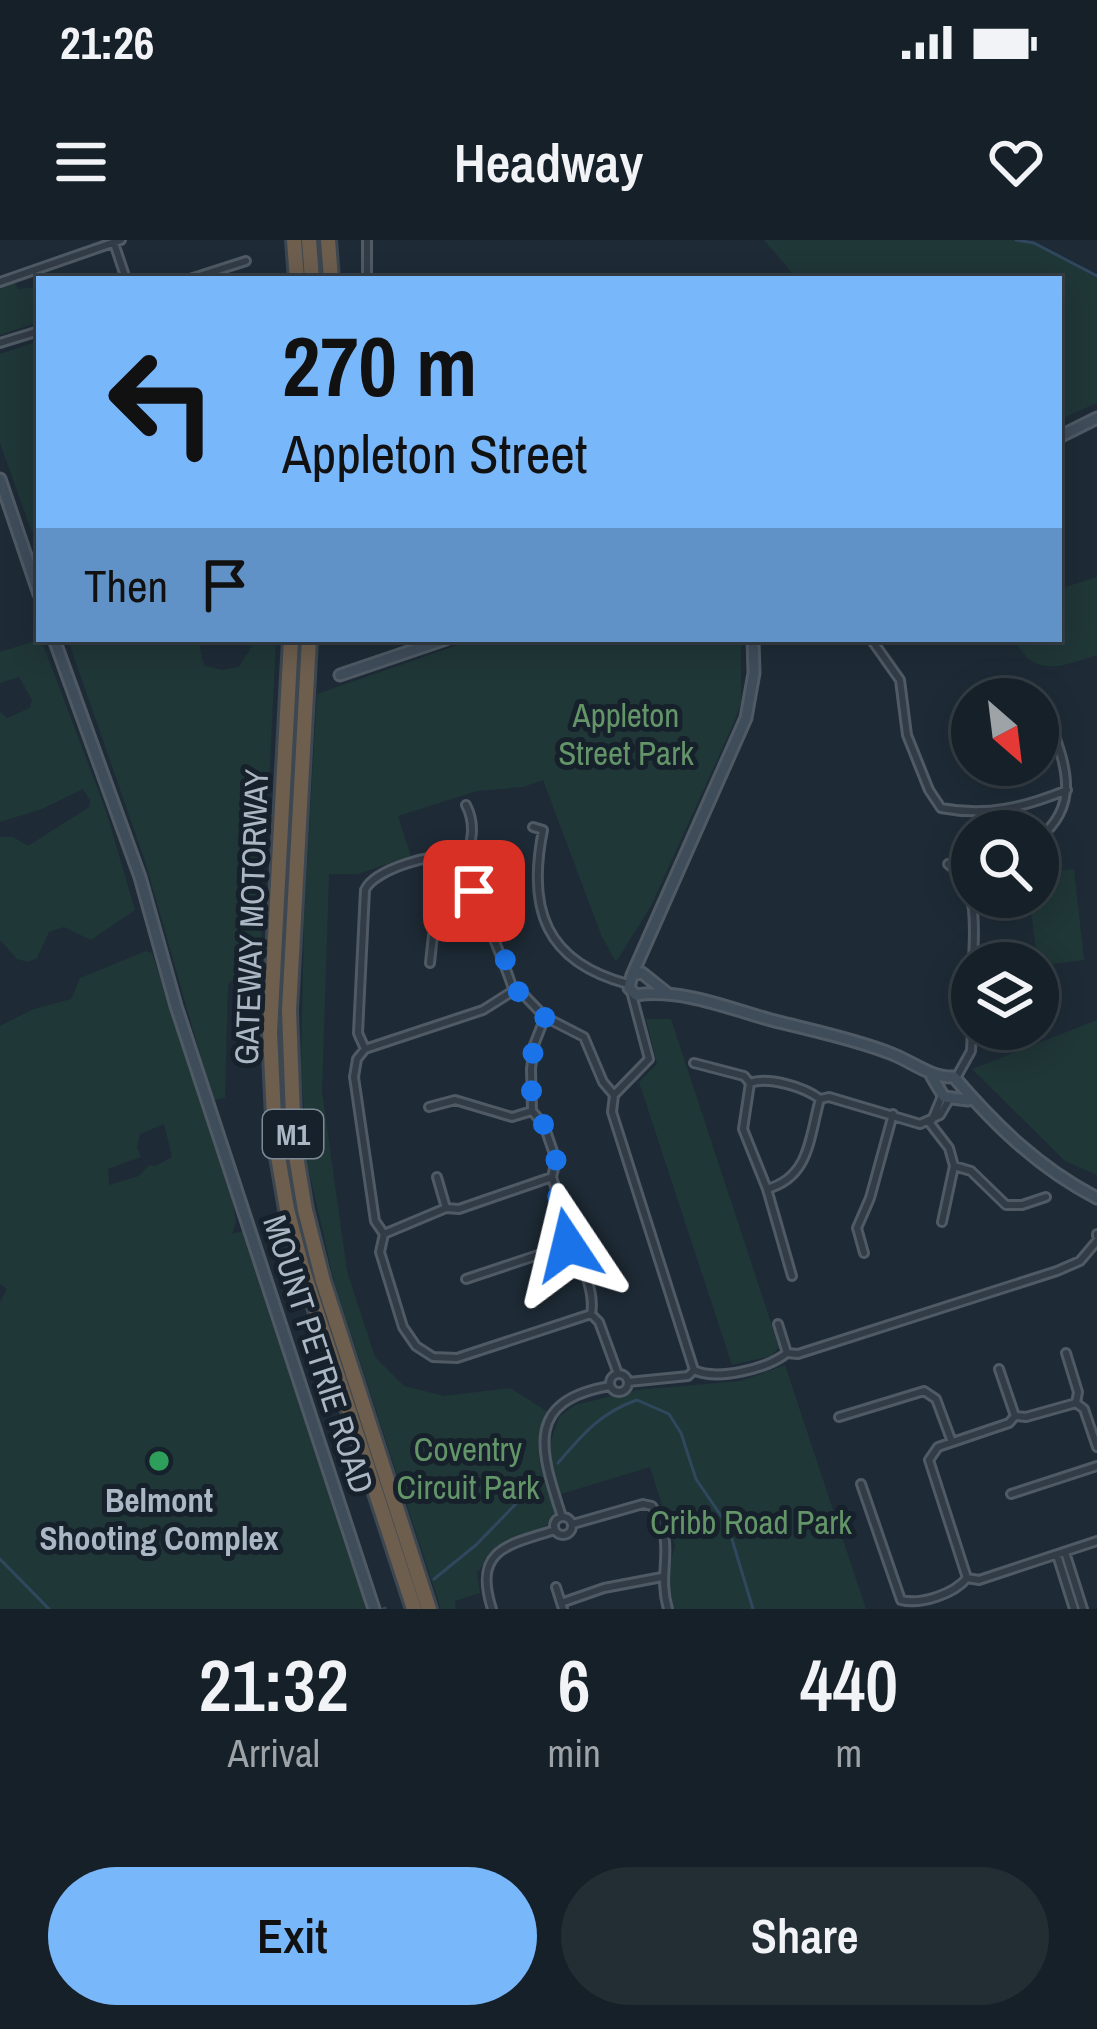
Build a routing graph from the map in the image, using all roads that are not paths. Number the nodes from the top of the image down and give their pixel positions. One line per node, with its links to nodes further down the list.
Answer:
1 (294, 240): 10 (highway)
2 (309, 240): 11 (highway)
3 (328, 240): 12 (highway)
4 (338, 240): 13 (highway)
5 (367, 240): 14 (street)
6 (116, 241): 8 (street); 15 (street)
7 (245, 261): 9 (street)
8 (125, 276)
9 (199, 276)
10 (297, 276)
11 (312, 276)
12 (334, 276)
13 (335, 276)
14 (367, 276)
15 (0, 282)
16 (36, 332): 17 (street)
17 (0, 343)
18 (1097, 418): 19 (street)
19 (1062, 436)
20 (0, 479): 21 (street)
21 (36, 585)
22 (55, 642): 93 (street, MOUNT PETRIE ROAD)
23 (291, 642): 94 (highway, GATEWAY MOTORWAY / M1)
24 (309, 642): 95 (highway, GATEWAY MOTORWAY / M1)
25 (437, 642): 28 (street)
26 (753, 642): 39 (street)
27 (873, 642): 30 (street)
28 (340, 674)
29 (1059, 750): 30 (street)
30 (1067, 790): 32 (street)
31 (466, 805): 34 (street)
32 (1059, 815)
33 (532, 827): 39 (street)
34 (462, 860): 37 (street); 42 (street)
35 (948, 864): 36 (street)
36 (951, 866)
37 (481, 915): 38 (street); 40 (street)
38 (430, 963)
39 (639, 985): 46 (street); 47 (street)
40 (513, 991): 41 (street); 42 (street)
41 (545, 1017): 47 (street); 50 (street)
42 (364, 1049): 61 (street)
43 (971, 1050): 46 (street)
44 (694, 1064): 45 (street)
45 (750, 1083): 48 (street); 56 (street)
46 (950, 1089): 52 (street); 58 (street)
47 (614, 1095): 72 (street)
48 (820, 1099): 51 (street); 56 (street)
49 (429, 1107): 50 (street)
50 (532, 1111): 55 (street)
51 (893, 1114): 52 (street); 64 (street)
52 (931, 1121): 53 (street)
53 (954, 1166): 57 (street); 60 (street)
54 (437, 1177): 59 (street)
55 (552, 1178): 59 (street); 63 (street)
56 (766, 1190): 65 (street)
57 (1046, 1197)
58 (1097, 1198)
59 (446, 1208): 61 (street)
60 (941, 1222)
61 (384, 1234): 67 (street)
62 (1097, 1237): 69 (street)
63 (568, 1245): 66 (street); 67 (street)
64 (864, 1253)
65 (792, 1276)
66 (466, 1280)
67 (591, 1314): 73 (street)
68 (778, 1324): 69 (street)
69 (787, 1353): 72 (street)
70 (1066, 1353): 76 (street)
71 (999, 1369): 77 (street)
72 (694, 1370): 74 (street)
73 (618, 1374): 74 (street); 75 (street)
74 (628, 1382): 75 (street)
75 (610, 1386): 84 (street)
76 (1076, 1403): 77 (street); 80 (street)
77 (1015, 1416): 79 (street)
78 (839, 1417): 79 (street)
79 (952, 1442): 90 (street)
80 (1097, 1448)
81 (1097, 1466): 83 (street)
82 (861, 1484): 90 (street)
83 (1011, 1494)
84 (562, 1517): 85 (street); 86 (street)
85 (573, 1524): 86 (street); 89 (street)
86 (555, 1530): 96 (street)
87 (1097, 1541): 88 (street)
88 (1061, 1553): 90 (street); 98 (street)
89 (662, 1577): 92 (street); 97 (street)
90 (967, 1578)
91 (556, 1586): 92 (street)
92 (562, 1606)
93 (374, 1609)
94 (415, 1609)
95 (429, 1609)
96 (492, 1609)
97 (668, 1609)
98 (1079, 1609)

